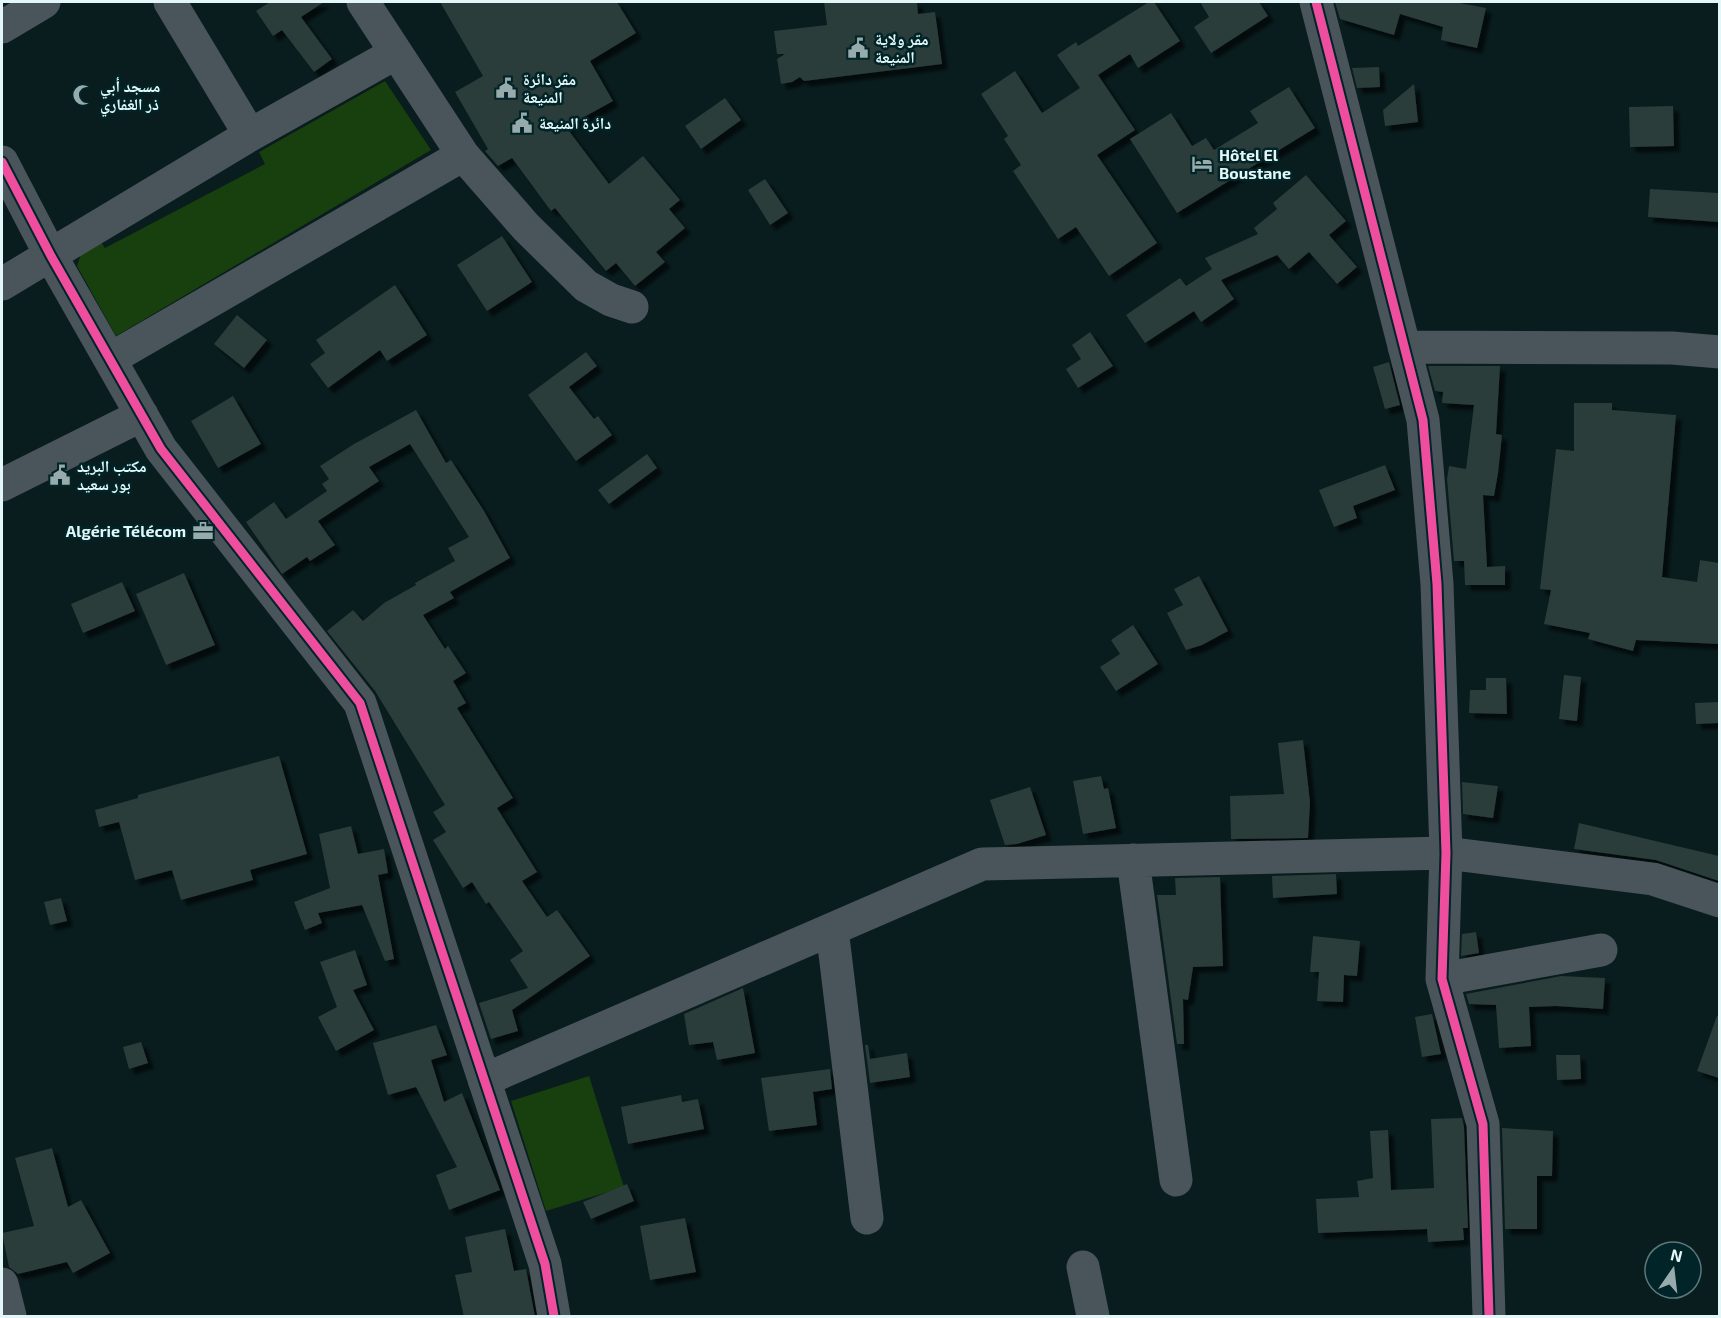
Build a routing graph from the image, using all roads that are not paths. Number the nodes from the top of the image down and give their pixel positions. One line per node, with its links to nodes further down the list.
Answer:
1 (44, 2): 5 (street)
2 (170, 2): 7 (street)
3 (1316, 2): 13 (street)
4 (367, 5): 6 (street)
5 (2, 27)
6 (396, 53): 7 (street); 8 (street)
7 (250, 135): 10 (street)
8 (463, 155): 12 (street); 15 (street)
9 (2, 162): 10 (street)
10 (51, 256): 11 (street); 15 (street)
11 (2, 284)
12 (632, 307)
13 (1404, 347): 14 (street); 18 (street)
14 (1719, 352)
15 (110, 359): 16 (street)
16 (142, 415): 17 (street); 24 (street)
17 (2, 486)
18 (1446, 853): 19 (street); 20 (street); 23 (street)
19 (1133, 860): 21 (street); 25 (street)
20 (1719, 901)
21 (832, 929): 24 (street); 26 (street)
22 (1601, 950): 23 (street)
23 (1442, 979): 32 (street)
24 (484, 1080): 30 (street)
25 (1176, 1180)
26 (867, 1218)
27 (1083, 1267): 31 (street)
28 (2, 1284): 29 (street)
29 (10, 1317)
30 (555, 1317)
31 (1092, 1317)
32 (1488, 1317)

